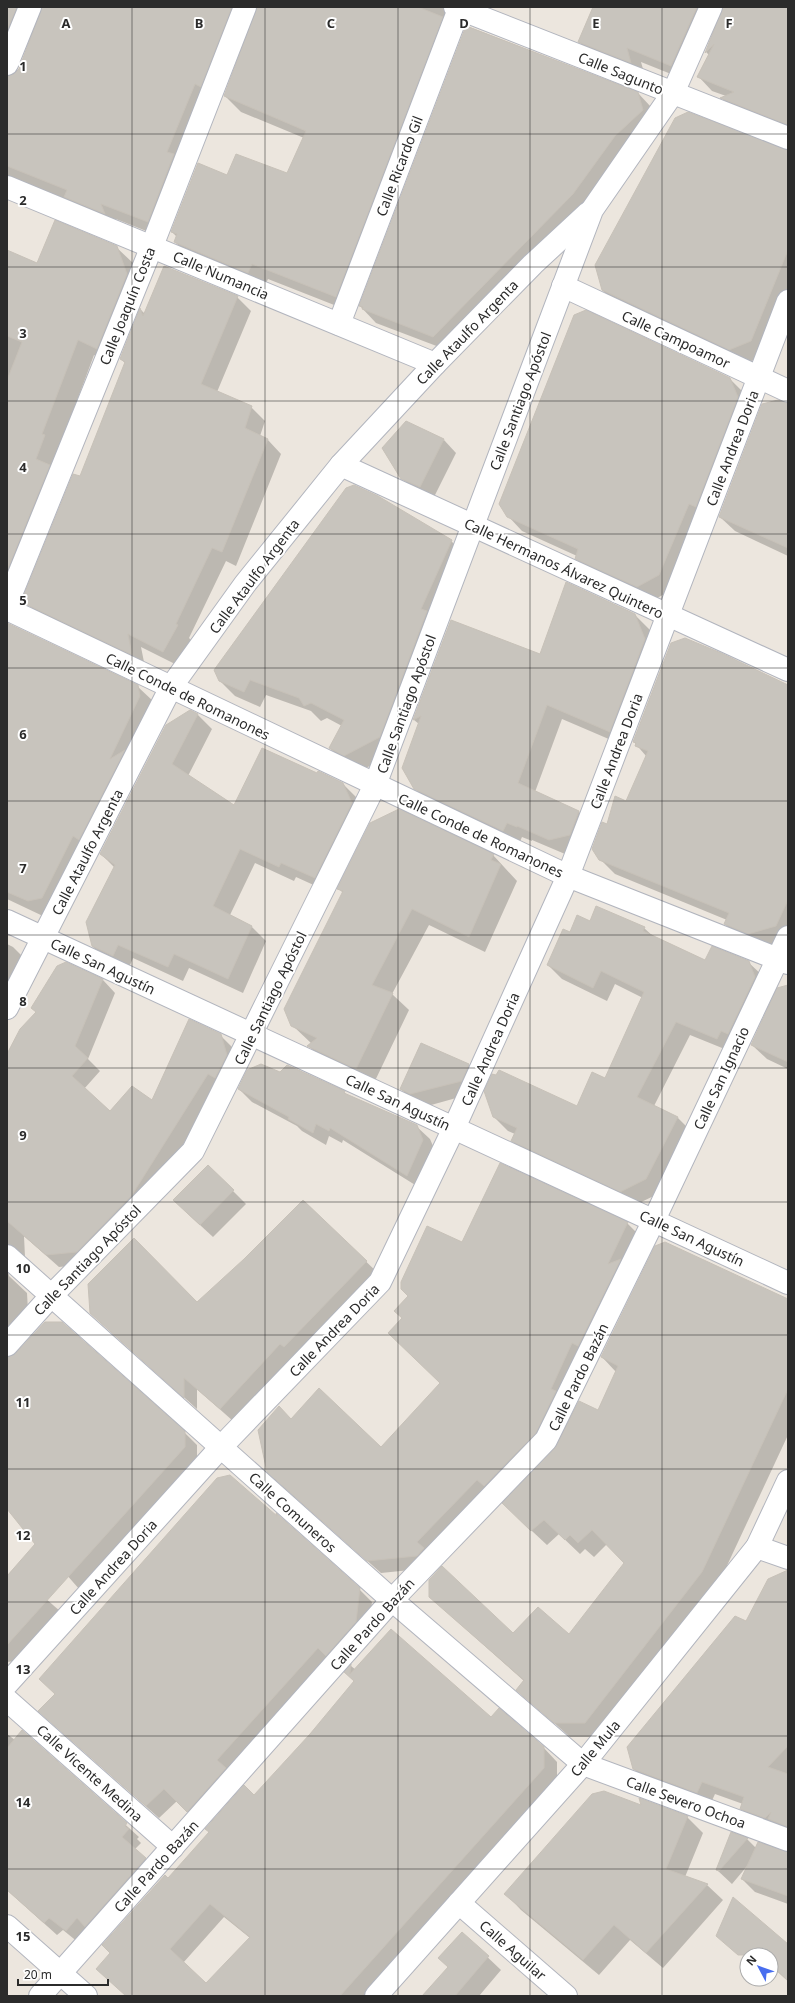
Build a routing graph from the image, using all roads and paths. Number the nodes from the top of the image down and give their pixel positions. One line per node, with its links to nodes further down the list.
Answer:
1 (30, 7): 5 (street)
2 (245, 7): 10 (street, Calle Joaquín Costa)
3 (712, 7): 6 (street, Calle Santiago Apóstol)
4 (457, 8): 6 (street, Calle Sagunto); 13 (street, Calle Ricardo Gil)
5 (7, 64)
6 (673, 93): 7 (street, Calle Sagunto); 9 (street, Calle Santiago Apóstol)
7 (787, 133)
8 (7, 187): 10 (street, Calle Numancia)
9 (592, 210): 11 (street, Calle Santiago Apóstol); 14 (street, Calle Ataulfo Argenta)
10 (152, 246): 13 (street, Calle Numancia); 19 (street, Calle Joaquín Costa)
11 (563, 286): 15 (street, Calle Campoamor); 18 (street, Calle Santiago Apóstol)
12 (788, 301): 15 (street, Calle Andrea Doria)
13 (339, 324): 14 (street, Calle Numancia)
14 (435, 364): 17 (street, Calle Ataulfo Argenta)
15 (759, 378): 16 (street, Calle Campoamor); 21 (street, Calle Andrea Doria)
16 (788, 391)
17 (341, 465): 18 (street, Calle Hermanos Álvarez Quintero); 23 (street, Calle Ataulfo Argenta)
18 (472, 526): 21 (street, Calle Hermanos Álvarez Quintero); 24 (street, Calle Santiago Apóstol)
19 (7, 604)
20 (7, 609): 23 (street, Calle Conde de Romanones)
21 (668, 616): 22 (street, Calle Hermanos Álvarez Quintero); 25 (street, Calle Andrea Doria)
22 (788, 670)
23 (171, 688): 24 (street, Calle Conde de Romanones); 28 (street, Calle Ataulfo Argenta)
24 (375, 785): 25 (street, Calle Conde de Romanones); 31 (street, Calle Santiago Apóstol)
25 (568, 876): 29 (street, Calle Conde de Romanones); 32 (street, Calle Andrea Doria)
26 (7, 921): 28 (street, Calle San Agustín)
27 (788, 937): 29 (street, Calle San Ignacio)
28 (44, 939): 30 (street, Calle Ataulfo Argenta); 31 (street, Calle San Agustín)
29 (783, 961): 33 (street, Calle San Ignacio)
30 (7, 1008)
31 (252, 1034): 32 (street, Calle San Agustín); 36 (street, Calle Santiago Apóstol)
32 (454, 1128): 33 (street, Calle San Agustín); 38 (street, Calle Andrea Doria)
33 (654, 1220): 35 (street, Calle San Agustín); 42 (street, Calle Pardo Bazán)
34 (7, 1256): 36 (street, Calle Comuneros)
35 (788, 1283)
36 (52, 1295): 37 (street, Calle Santiago Apóstol); 38 (street, Calle Comuneros)
37 (7, 1345)
38 (221, 1447): 42 (street, Calle Comuneros); 43 (street, Calle Andrea Doria)
39 (788, 1481): 40 (street, Calle Mula)
40 (757, 1547): 41 (street); 45 (street, Calle Mula)
41 (788, 1558)
42 (392, 1600): 45 (street, Calle Comuneros); 47 (street, Calle Pardo Bazán)
43 (7, 1684)
44 (7, 1700): 47 (street, Calle Vicente Medina)
45 (583, 1764): 46 (street, Calle Severo Ochoa); 48 (street, Calle Mula)
46 (788, 1840)
47 (173, 1847): 50 (street, Calle Pardo Bazán)
48 (459, 1903): 53 (street, Calle Mula); 54 (street, Calle Aguilar)
49 (7, 1926): 50 (street)
50 (60, 1974): 51 (street, Calle Pardo Bazán); 52 (street)
51 (40, 1996)
52 (86, 1996)
53 (376, 1996)
54 (566, 1996)

